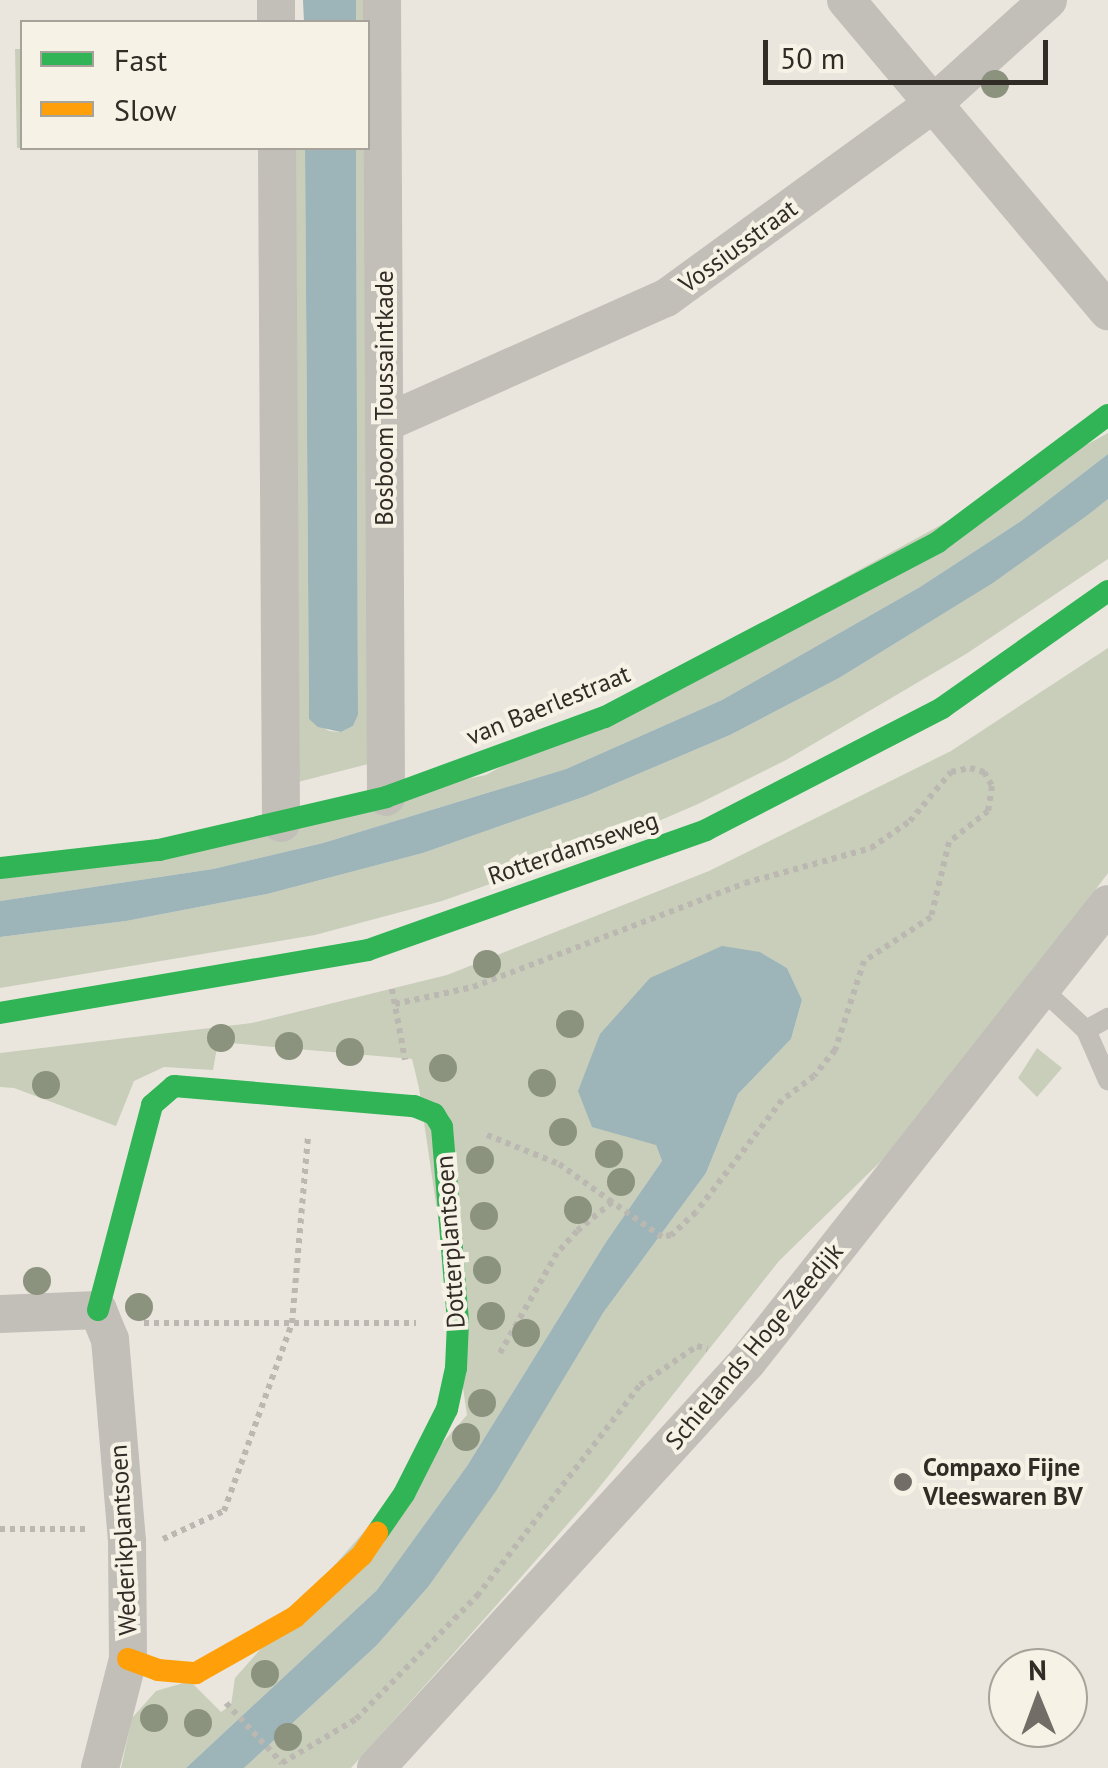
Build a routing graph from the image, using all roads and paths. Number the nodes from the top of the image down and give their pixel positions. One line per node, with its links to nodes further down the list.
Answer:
1 (382, 0): 8 (street, Bosboom Toussaintkade)
2 (846, 0): 4 (street)
3 (1048, 0): 4 (street, Vossiusstraat)
4 (934, 104): 6 (street); 8 (street, Vossiusstraat)
5 (277, 150): 11 (street)
6 (1108, 311)
7 (1108, 415): 10 (street, van Baerlestraat)
8 (384, 424): 10 (street, Bosboom Toussaintkade)
9 (1108, 592): 17 (street, Rotterdamseweg)
10 (386, 797): 11 (street, van Baerlestraat)
11 (281, 823): 12 (street, van Baerlestraat)
12 (0, 868)
13 (1108, 904): 15 (street, Schielands Hoge Zeedijk)
14 (389, 975): 16 (path)
15 (1043, 990): 19 (lane); 29 (street, Schielands Hoge Zeedijk)
16 (395, 1004): 22 (path); 24 (path)
17 (0, 1014)
18 (1108, 1018): 19 (lane)
19 (1086, 1030): 20 (lane)
20 (1108, 1080)
21 (309, 1097): 22 (street); 25 (street); 28 (path)
22 (414, 1106): 23 (street, Dotterplantsoen)
23 (442, 1128): 24 (path); 27 (street, Dotterplantsoen)
24 (612, 1202): 30 (path)
25 (98, 1310): 26 (street); 28 (path); 32 (street, Wederikplantsoen)
26 (0, 1314)
27 (458, 1322): 28 (path); 30 (street, Dotterplantsoen)
28 (292, 1323): 32 (path)
29 (746, 1362): 35 (path); 37 (street, Schielands Hoge Zeedijk)
30 (456, 1368): 33 (street, Dotterplantsoen)
31 (0, 1529): 32 (path)
32 (127, 1542): 33 (street, Wederikplantsoen)
33 (128, 1659): 36 (street, Wederikplantsoen)
34 (239, 1716): 35 (path)
35 (284, 1765)
36 (100, 1768)
37 (376, 1768)

